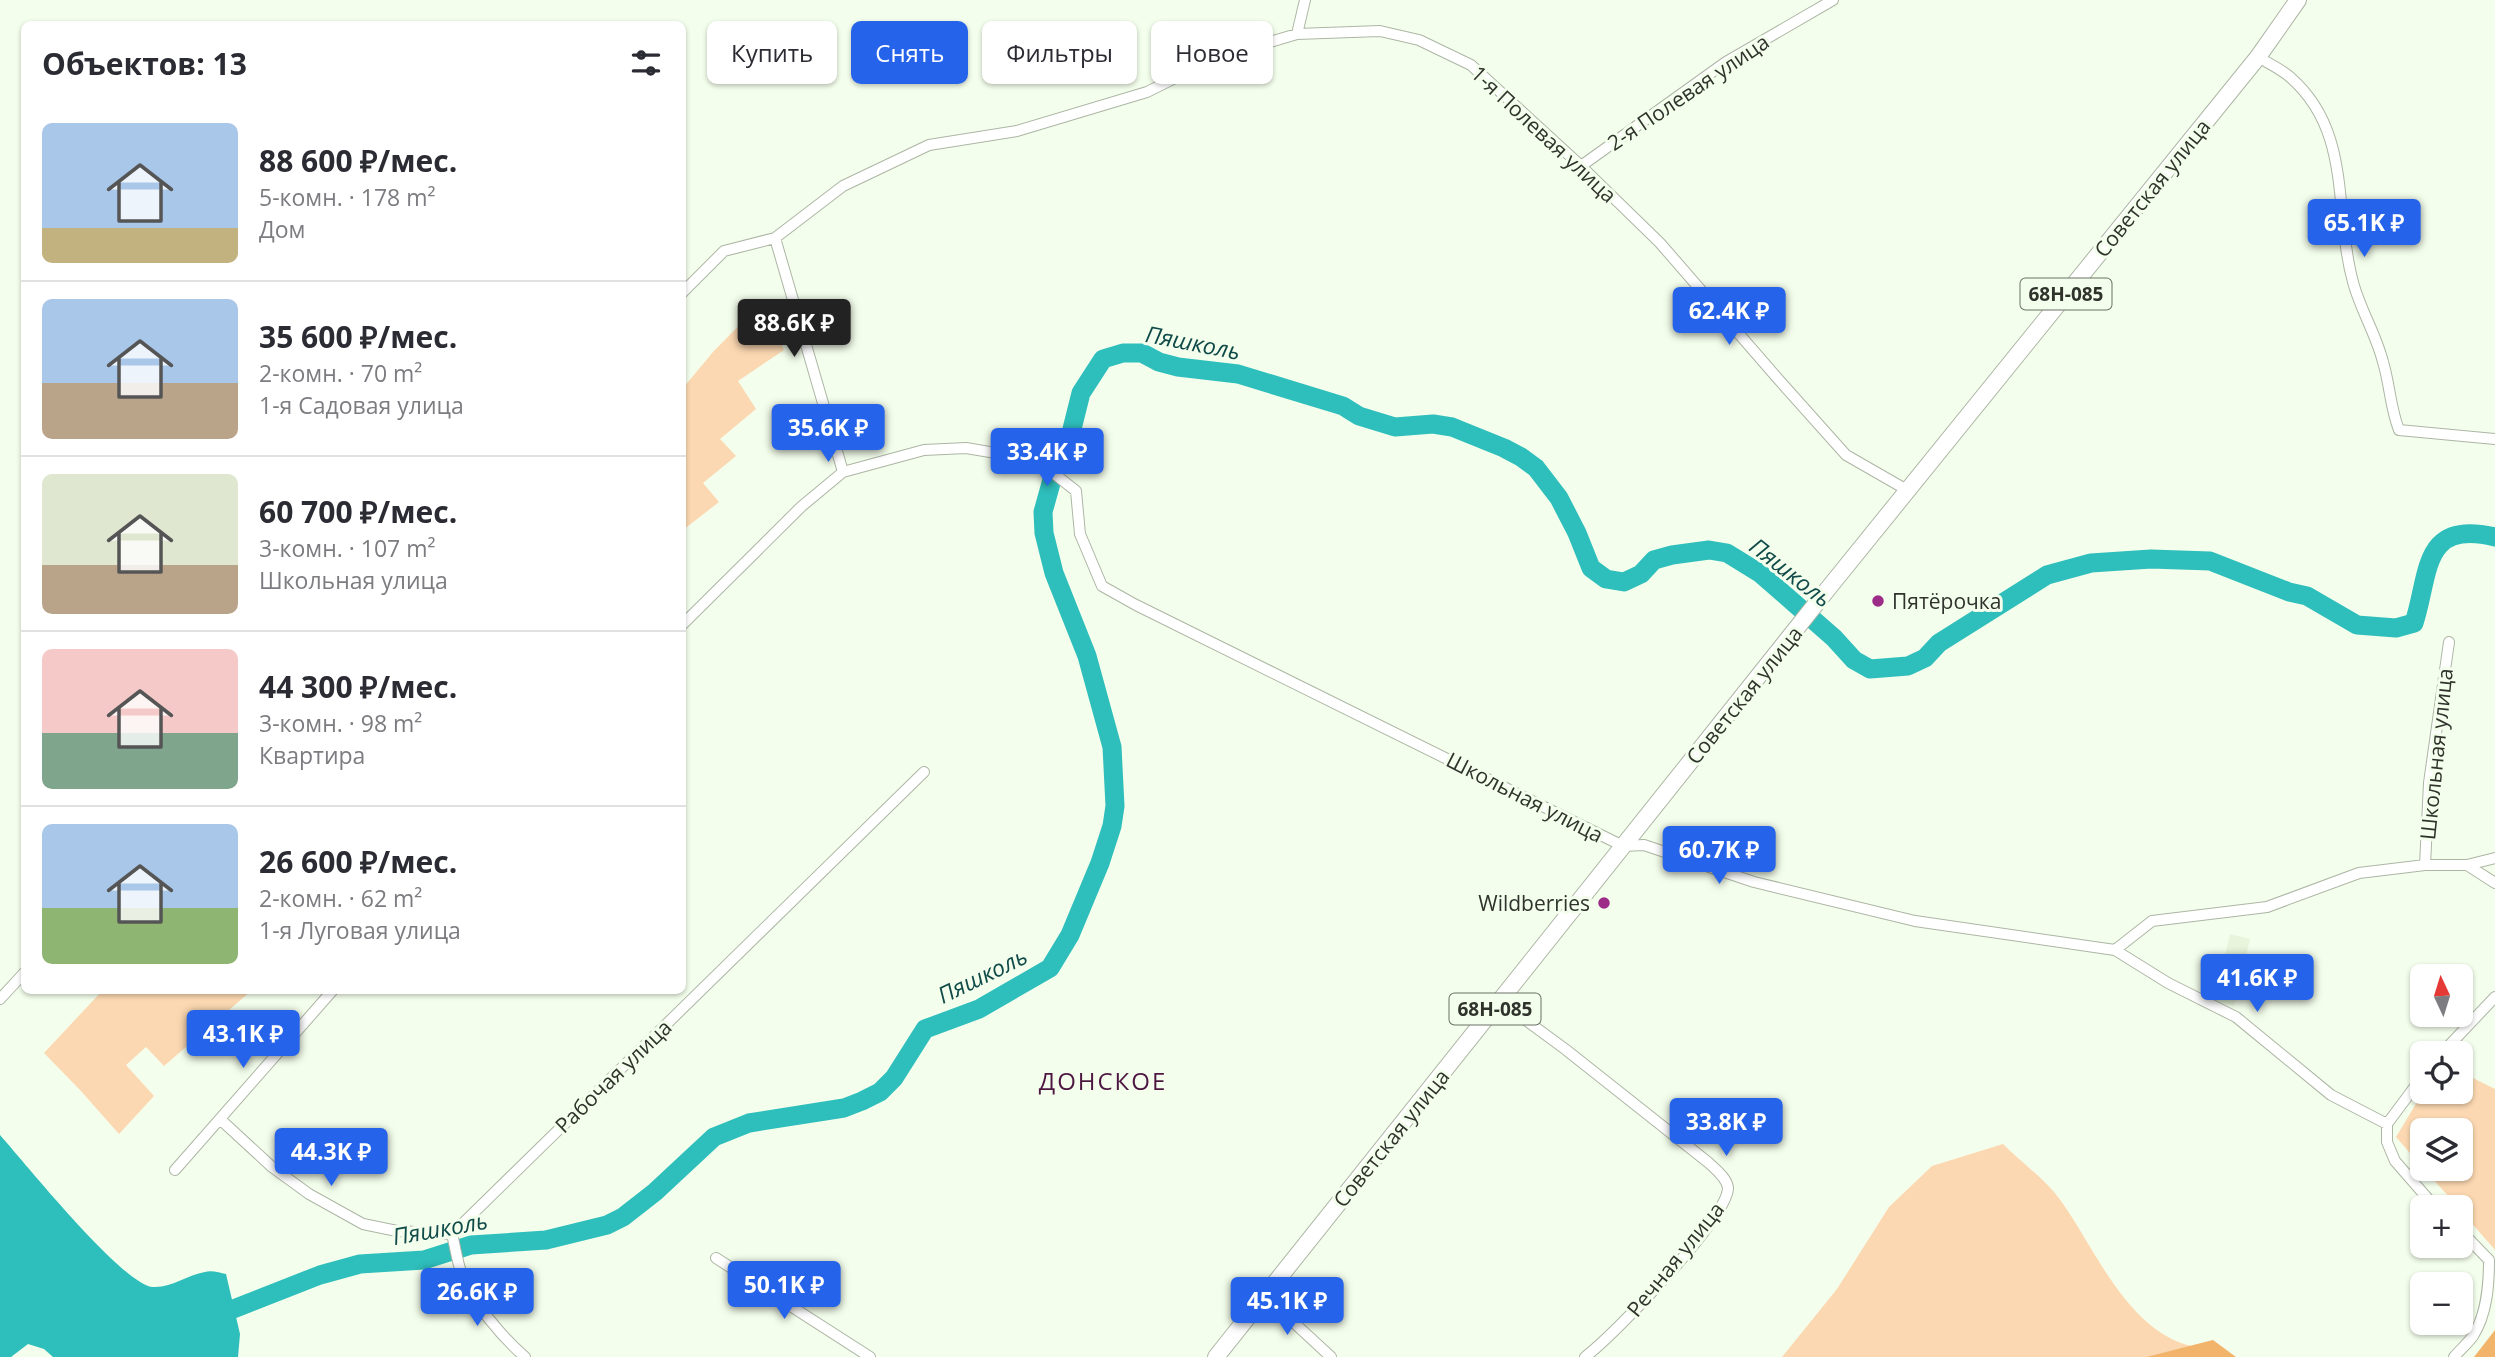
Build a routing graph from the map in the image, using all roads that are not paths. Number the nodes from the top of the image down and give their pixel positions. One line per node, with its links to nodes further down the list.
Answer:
1 (1305, 0): 4 (street)
2 (1833, 0): 6 (street, 2-я Полевая улица)
3 (2298, 0): 5 (main road, Советская улица / 68Н-085)
4 (1297, 34): 6 (street, 1-я Полевая улица); 7 (street, 1-я Полевая улица)
5 (2258, 57): 9 (street); 11 (main road, Советская улица / 68Н-085)
6 (1581, 166): 11 (street, 1-я Полевая улица)
7 (775, 237): 8 (street); 10 (street)
8 (686, 289)
9 (2495, 439)
10 (843, 472): 12 (street); 15 (street, Школьная улица)
11 (1907, 490): 15 (main road, Советская улица / 68Н-085)
12 (686, 621)
13 (2449, 642): 18 (street, Школьная улица)
14 (924, 772): 32 (street, Рабочая улица)
15 (1623, 846): 20 (street, Школьная улица); 25 (main road, Советская улица / 68Н-085)
16 (2495, 859): 17 (street, Школьная улица)
17 (2467, 865): 18 (street, Школьная улица); 19 (street)
18 (2425, 866): 20 (street, Школьная улица)
19 (2495, 883)
20 (2115, 950): 29 (street, Школьная улица)
21 (21, 976): 24 (street)
22 (330, 994): 28 (street)
23 (2495, 997): 26 (street)
24 (0, 999)
25 (1501, 1002): 35 (main road, Советская улица / 68Н-085); 40 (street, Речная улица)
26 (2453, 1041)
27 (2410, 1093): 29 (street)
28 (221, 1120): 30 (street); 32 (street)
29 (2387, 1124): 31 (street)
30 (175, 1170)
31 (2425, 1195)
32 (452, 1234): 36 (street)
33 (2473, 1243): 41 (street)
34 (716, 1258): 37 (street)
35 (1265, 1295): 38 (main road, Советская улица / 68Н-085); 39 (street)
36 (525, 1357)
37 (870, 1357)
38 (1216, 1357)
39 (1331, 1357)
40 (1585, 1357)
41 (2454, 1357)

